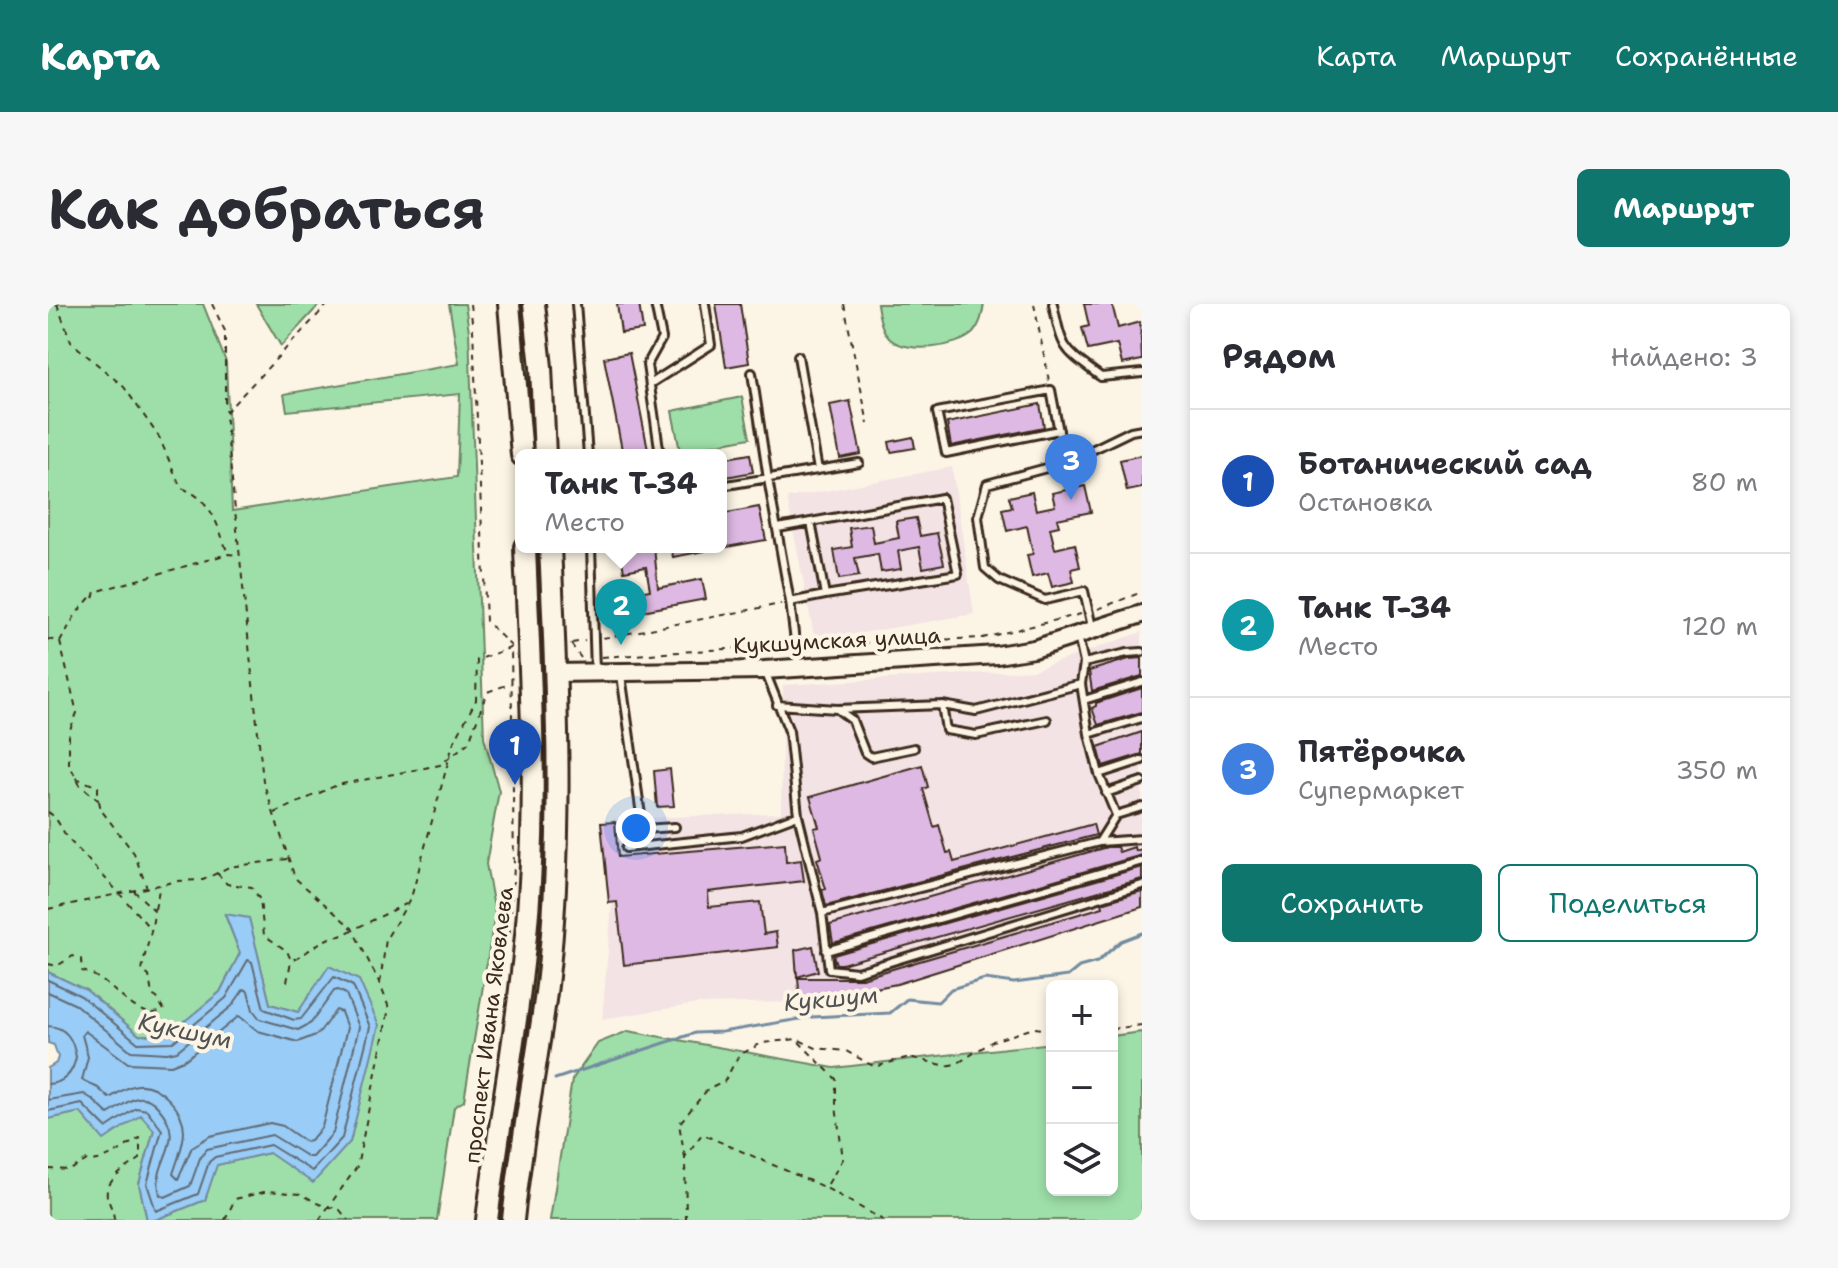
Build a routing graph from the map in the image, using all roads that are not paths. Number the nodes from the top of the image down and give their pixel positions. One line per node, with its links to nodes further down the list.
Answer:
1 (509, 304): 13 (main road)
2 (534, 304): 14 (main road)
3 (576, 304): 15 (lane)
4 (655, 304): 10 (lane)
5 (705, 304): 10 (lane)
6 (1053, 304): 9 (lane)
7 (798, 356): 19 (lane)
8 (752, 373): 20 (lane)
9 (1142, 373)
10 (650, 384): 16 (lane)
11 (1142, 429): 18 (lane)
12 (1059, 430): 12 (lane); 18 (lane)
13 (521, 449)
14 (545, 449)
15 (588, 449)
16 (659, 449)
17 (859, 463): 19 (lane)
18 (1065, 463): 30 (lane)
19 (818, 470): 20 (lane)
20 (768, 479): 21 (lane); 23 (lane)
21 (727, 485)
22 (811, 522): 23 (lane); 27 (lane); 27 (lane)
23 (778, 528): 28 (lane)
24 (525, 553): 38 (main road, проспект Ивана Яковлева)
25 (550, 553): 37 (main road)
26 (591, 553): 33 (lane)
27 (825, 595): 28 (lane)
28 (790, 602): 34 (lane)
29 (1142, 614): 30 (street, Кукшумская улица)
30 (1085, 633): 32 (lane); 34 (street, Кукшумская улица)
31 (1142, 652): 32 (lane)
32 (1084, 663): 40 (lane)
33 (595, 665): 36 (street, Кукшумская улица); 37 (street, Кукшумская улица)
34 (799, 669): 35 (street, Кукшумская улица)
35 (764, 670): 36 (street, Кукшумская улица); 42 (lane)
36 (621, 671): 56 (lane)
37 (554, 673): 38 (main road, Кукшумская улица); 65 (main road)
38 (520, 678): 64 (main road, проспект Ивана Яковлева)
39 (1142, 682): 41 (lane)
40 (1081, 684): 41 (lane); 43 (lane)
41 (1084, 700): 47 (lane)
42 (777, 705): 44 (lane); 54 (lane)
43 (942, 705): 44 (lane); 46 (lane)
44 (837, 709): 48 (lane)
45 (1142, 718): 47 (lane)
46 (1047, 720)
47 (1089, 734): 50 (lane)
48 (914, 748)
49 (1142, 760): 50 (lane)
50 (1099, 774): 52 (lane)
51 (1142, 781): 52 (lane)
52 (1106, 793): 55 (lane)
53 (1142, 807): 55 (lane)
54 (798, 815): 59 (lane); 62 (lane)
55 (1116, 815): 58 (lane)
56 (675, 827)
57 (1142, 839): 58 (lane)
58 (1099, 842): 62 (lane)
59 (626, 848)
60 (1142, 861): 63 (lane)
61 (1142, 885): 63 (lane)
62 (822, 913): 63 (lane)
63 (826, 951)
64 (487, 1220)
65 (513, 1220)

